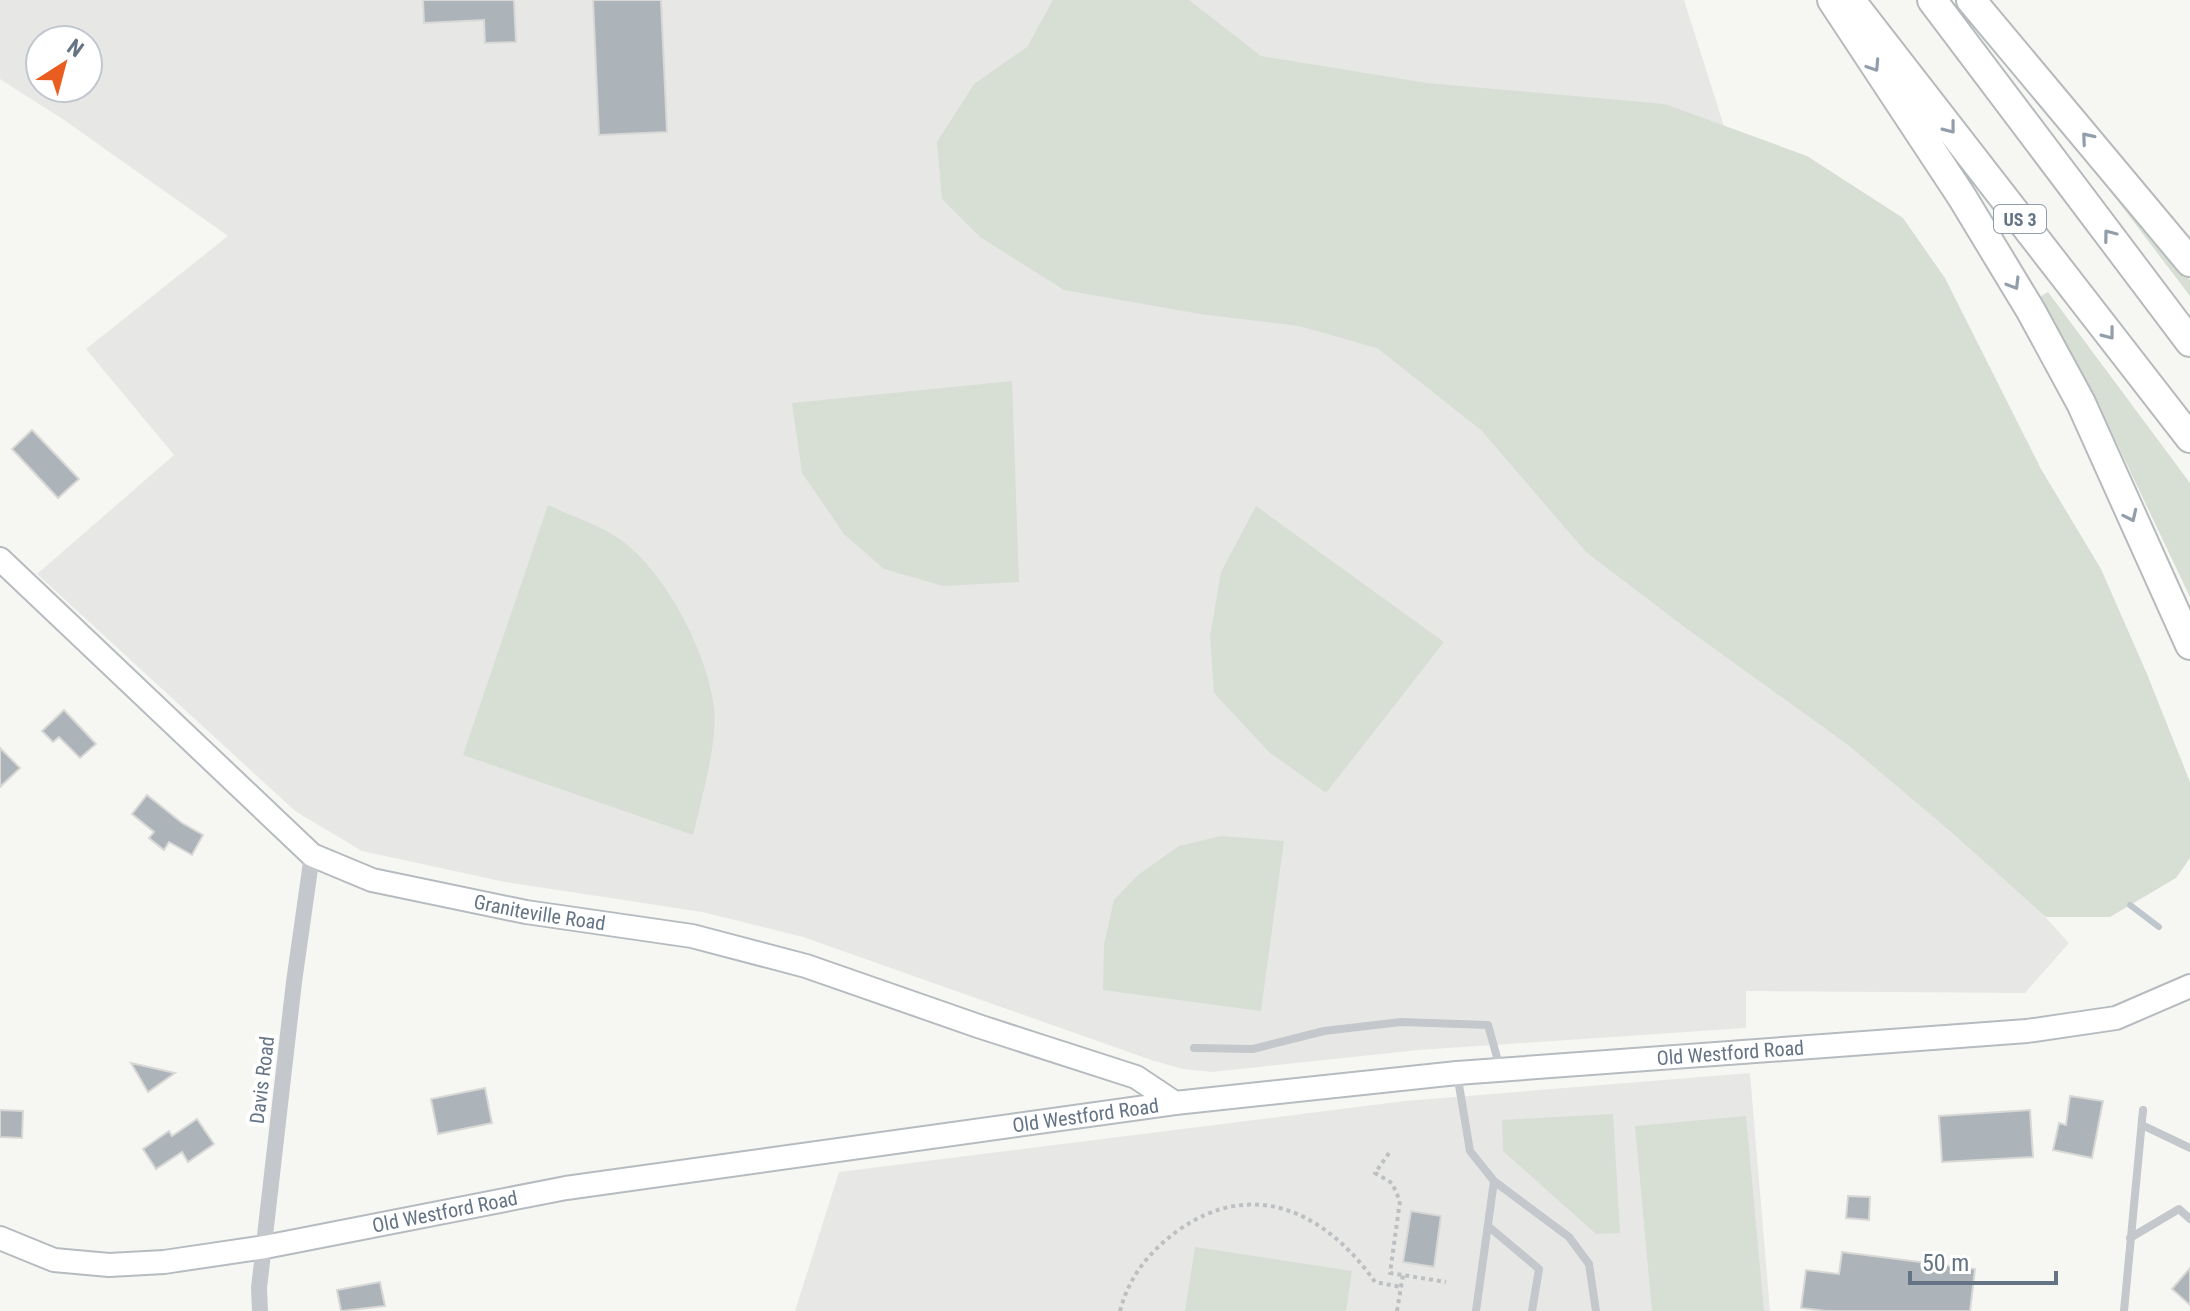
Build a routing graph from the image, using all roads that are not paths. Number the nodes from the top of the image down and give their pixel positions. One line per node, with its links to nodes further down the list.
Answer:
1 (1832, 0): 9 (highway, one-way to 9)
2 (1851, 0): 7 (highway, US 3, one-way to 7)
3 (1932, 0): 6 (highway, one-way to 3)
4 (1971, 0): 5 (highway, one-way to 4)
5 (2190, 262)
6 (2190, 342)
7 (2190, 438)
8 (0, 559): 10 (main road, Graniteville Road)
9 (2190, 645)
10 (312, 855): 15 (main road, Graniteville Road); 24 (street, Davis Road)
11 (2185, 985): 13 (main road, Old Westford Road)
12 (1194, 1048): 13 (lane)
13 (1500, 1069): 14 (main road, Old Westford Road)
14 (1457, 1073): 15 (main road, Old Westford Road); 19 (lane)
15 (1175, 1103): 24 (main road, Old Westford Road)
16 (2143, 1110): 17 (lane)
17 (2142, 1125): 18 (lane); 23 (lane)
18 (2190, 1148)
19 (1494, 1181): 21 (lane); 28 (lane)
20 (2190, 1219): 23 (lane)
21 (1488, 1226): 26 (lane); 27 (lane)
22 (0, 1238): 24 (main road, Old Westford Road)
23 (2130, 1238): 29 (lane)
24 (265, 1247): 25 (street, Davis Road)
25 (260, 1311)
26 (1476, 1311)
27 (1532, 1311)
28 (1596, 1311)
29 (2124, 1311)

